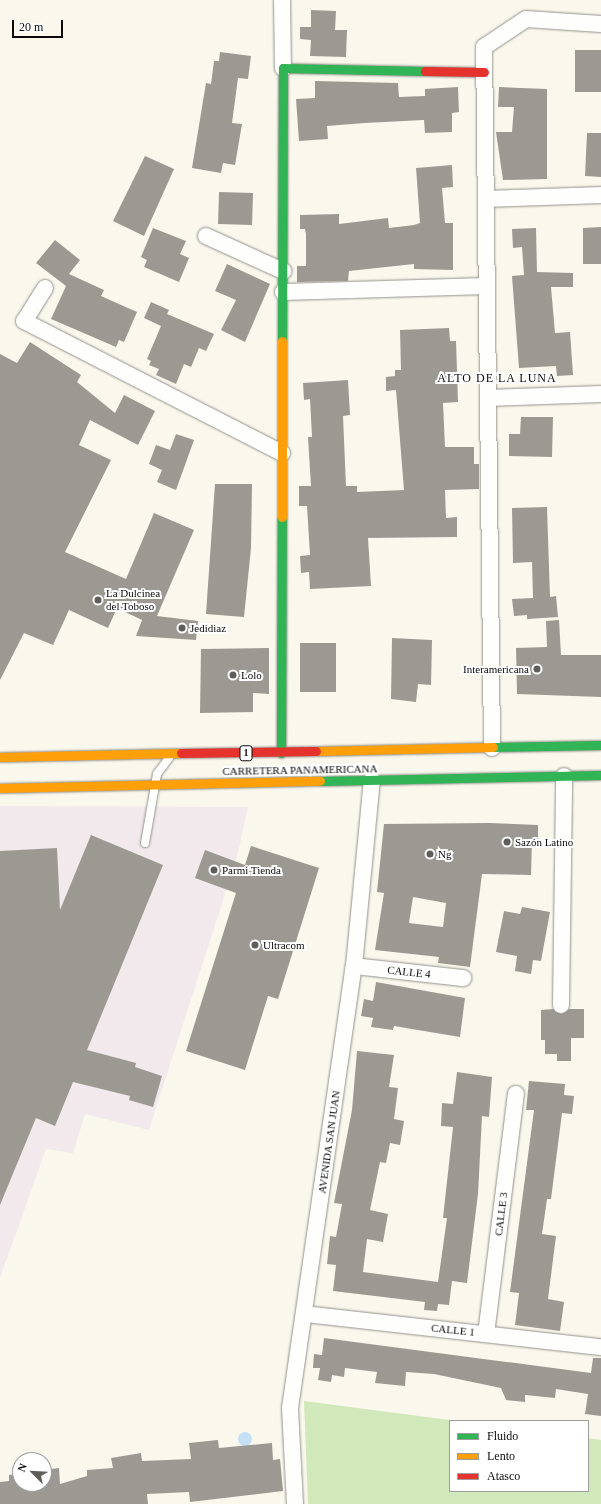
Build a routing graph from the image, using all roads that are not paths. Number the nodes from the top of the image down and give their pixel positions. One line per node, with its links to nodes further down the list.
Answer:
1 (282, 0): 3 (street)
2 (601, 24): 4 (street)
3 (283, 68): 4 (main road); 8 (main road)
4 (484, 72): 6 (street)
5 (601, 195): 6 (street)
6 (486, 199): 9 (street)
7 (206, 236): 8 (street)
8 (283, 271): 11 (main road)
9 (487, 286): 11 (street); 13 (street)
10 (45, 288): 14 (street)
11 (283, 292): 14 (main road)
12 (601, 394): 13 (street)
13 (488, 398): 17 (street)
14 (282, 453): 16 (main road)
15 (601, 745): 17 (main road, CARRETERA PANAMERICANA / 1)
16 (281, 753): 17 (main road, CARRETERA PANAMERICANA / 1); 18 (main road, CARRETERA PANAMERICANA / 1)
17 (498, 753): 20 (main road)
18 (175, 754): 19 (main road, CARRETERA PANAMERICANA / 1); 26 (lane)
19 (0, 757)
20 (480, 761)
21 (462, 767): 25 (main road)
22 (601, 775): 23 (main road, CARRETERA PANAMERICANA)
23 (564, 776): 25 (main road, CARRETERA PANAMERICANA); 31 (street)
24 (372, 780): 25 (main road, CARRETERA PANAMERICANA); 26 (main road, CARRETERA PANAMERICANA); 29 (street, AVENIDA SAN JUAN)
25 (396, 780)
26 (154, 785): 27 (main road, CARRETERA PANAMERICANA); 28 (lane)
27 (0, 788)
28 (145, 843)
29 (354, 966): 30 (street, CALLE 4); 33 (street, AVENIDA SAN JUAN)
30 (463, 978)
31 (561, 1006)
32 (516, 1094): 34 (street, CALLE 3)
33 (305, 1314): 34 (street, CALLE 1); 36 (street, AVENIDA SAN JUAN)
34 (486, 1334): 35 (street, CALLE 1)
35 (601, 1347)
36 (295, 1504)

